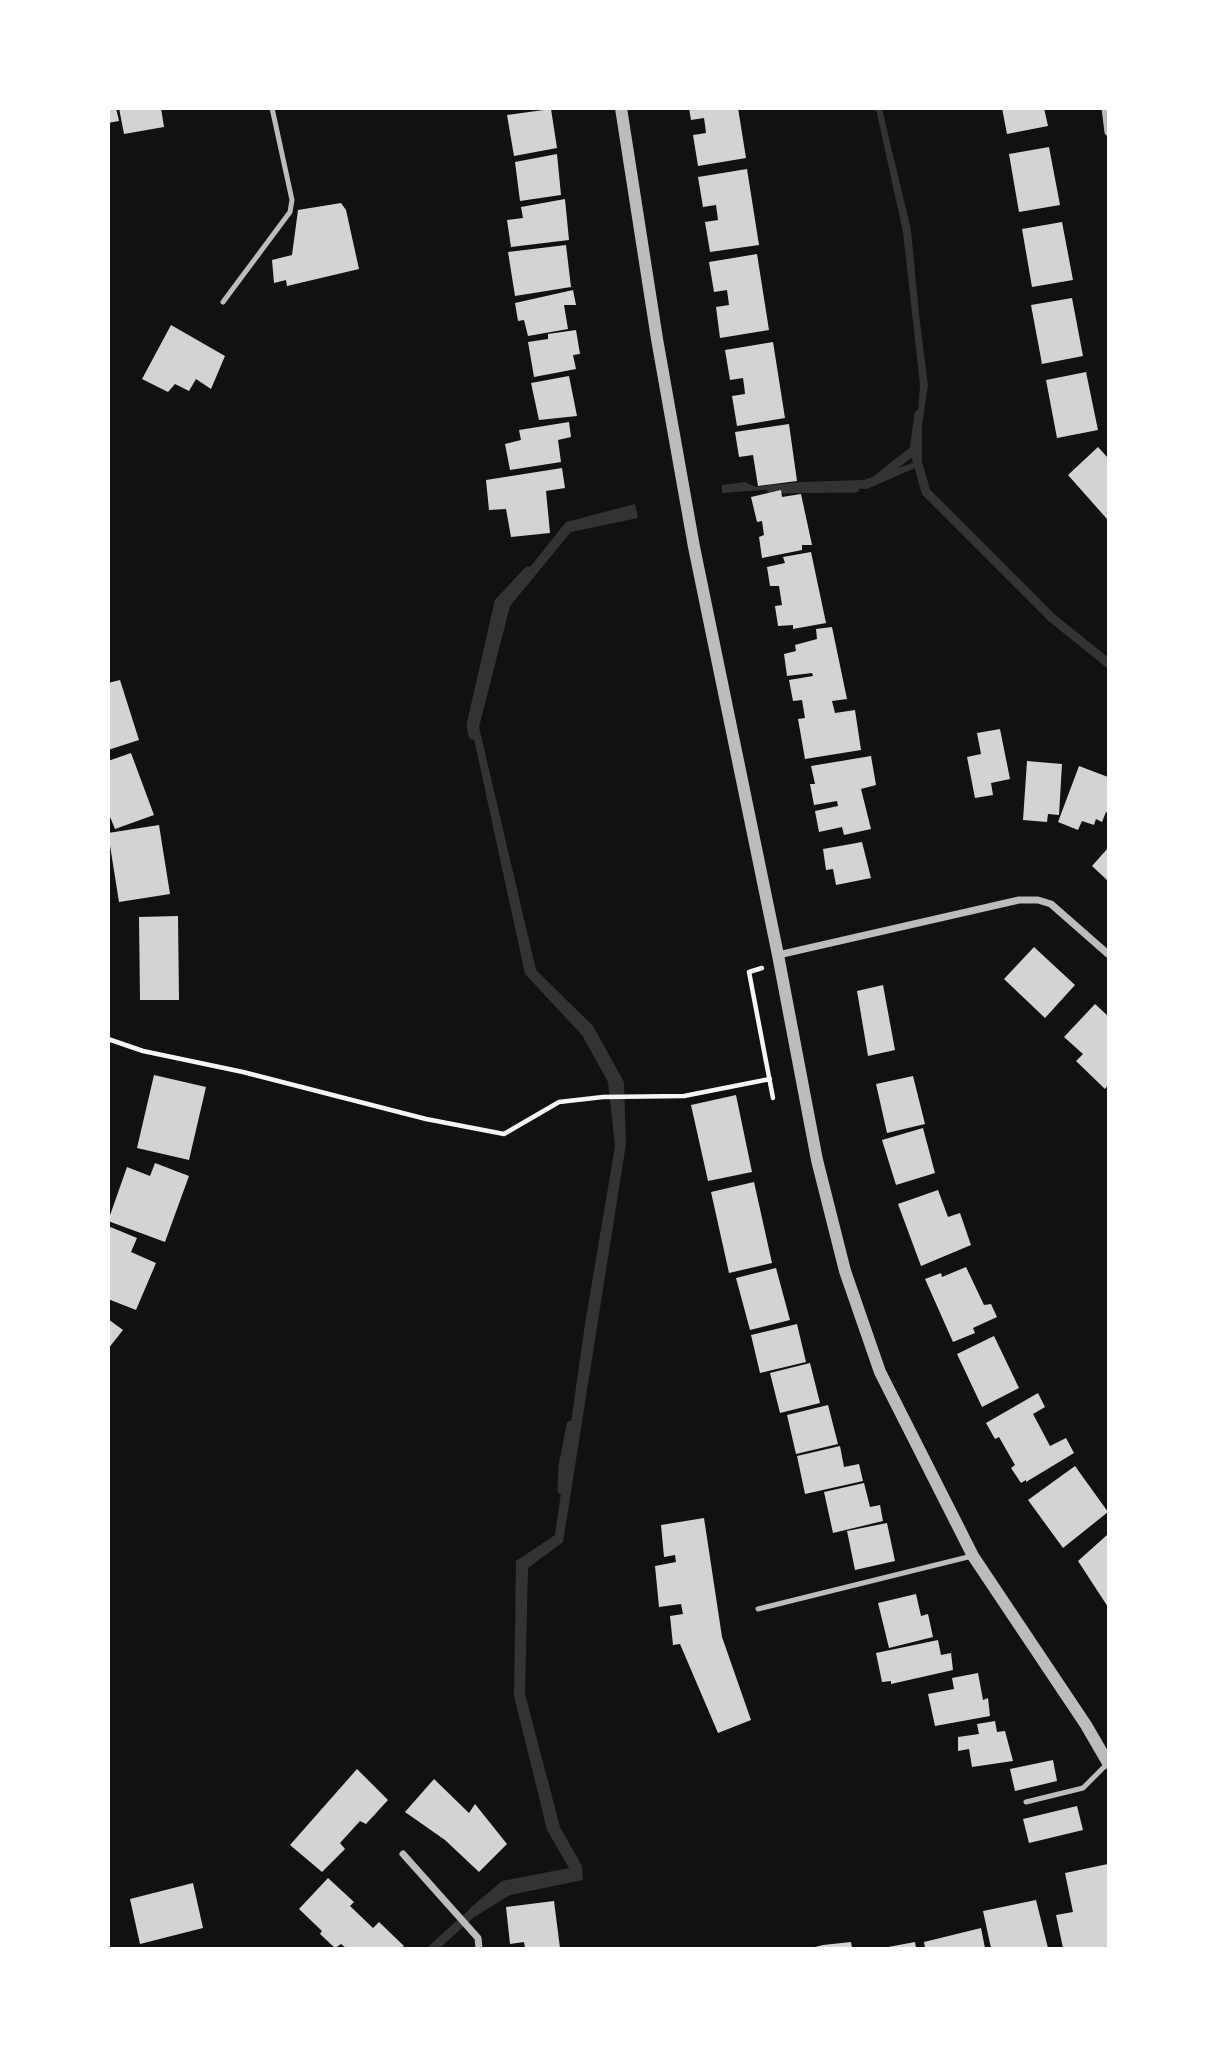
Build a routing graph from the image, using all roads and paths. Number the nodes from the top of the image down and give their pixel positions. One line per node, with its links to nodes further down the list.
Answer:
1 (272, 108): 5 (lane)
2 (621, 108): 7 (street)
3 (1105, 108): 4 (street)
4 (1108, 132)
5 (223, 302)
6 (1108, 954): 7 (street)
7 (778, 955): 12 (street)
8 (766, 967): 10 (path)
9 (108, 1039): 10 (path)
10 (770, 1079): 11 (path)
11 (773, 1098)
12 (973, 1556): 13 (lane); 14 (street)
13 (758, 1609)
14 (1108, 1763): 15 (lane)
15 (1026, 1802)
16 (403, 1854): 17 (street)
17 (479, 1948)

